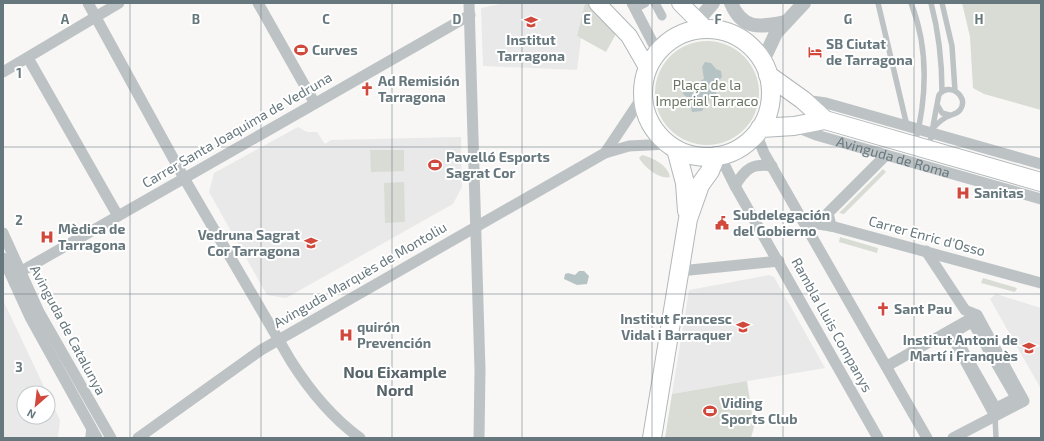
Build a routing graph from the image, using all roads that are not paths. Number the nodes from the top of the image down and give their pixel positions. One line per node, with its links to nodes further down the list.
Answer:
1 (88, 3): 17 (street)
2 (119, 3): 17 (street)
3 (258, 3): 30 (street)
4 (469, 3): 16 (street)
5 (597, 3): 23 (main road)
6 (655, 3): 18 (street)
7 (680, 3): 20 (main road)
8 (713, 3): 20 (street)
9 (731, 3): 19 (street)
10 (804, 3): 19 (street)
11 (878, 3): 35 (lane)
12 (911, 3): 37 (lane)
13 (930, 3): 27 (lane)
14 (942, 3): 26 (lane)
15 (639, 4): 21 (street)
16 (470, 15): 30 (street, Carrer Santa Joaquima de Vedruna); 51 (street)
17 (96, 16): 22 (street); 44 (street)
18 (662, 16)
19 (785, 22): 24 (street)
20 (698, 28): 21 (main road); 24 (main road)
21 (658, 53): 23 (main road)
22 (28, 58): 25 (street); 48 (street)
23 (648, 69): 28 (main road)
24 (765, 69): 29 (main road, Avinguda de Roma); 36 (main road)
25 (3, 72)
26 (955, 91): 27 (lane); 32 (lane)
27 (942, 92): 31 (lane)
28 (643, 96): 38 (main road); 39 (street, Avinguda Marquès de Montoliu)
29 (803, 100): 33 (main road, Avinguda de Roma); 35 (street, Avinguda de Roma)
30 (314, 102): 44 (street, Carrer Santa Joaquima de Vedruna)
31 (938, 106): 32 (lane); 37 (lane)
32 (949, 115): 37 (lane)
33 (825, 120): 34 (main road, Avinguda de Roma); 37 (main road, Avinguda de Roma)
34 (794, 126): 36 (main road, Avinguda de Roma); 40 (street, Avinguda de Roma)
35 (907, 126): 37 (street, Avinguda de Roma)
36 (758, 131): 41 (main road); 43 (street, Rambla Lluis Companys)
37 (925, 137): 42 (street, Avinguda de Roma); 45 (main road, Avinguda de Roma)
38 (672, 147): 39 (street, Avinguda Marquès de Montoliu); 41 (main road); 49 (main road)
39 (605, 153): 51 (street, Avinguda Marquès de Montoliu)
40 (886, 154): 47 (street, Avinguda de Roma); 52 (street)
41 (718, 156): 46 (street, Rambla Lluis Companys); 49 (main road)
42 (1041, 164)
43 (772, 166): 46 (street); 50 (street, Rambla Lluis Companys)
44 (184, 178): 48 (street, Carrer Santa Joaquima de Vedruna); 63 (street)
45 (1041, 182)
46 (735, 186): 57 (street, Rambla Lluis Companys)
47 (1041, 199)
48 (118, 216): 59 (street, Carrer Santa Joaquima de Vedruna)
49 (688, 219): 58 (main road)
50 (805, 222): 52 (street, Carrer Enric d'Osso); 54 (street, Rambla Lluis Companys)
51 (475, 226): 63 (street, Avinguda Marquès de Montoliu); 73 (street)
52 (831, 226): 54 (street); 55 (street, Carrer Enric d'Osso)
53 (3, 233): 59 (street, Avinguda de Catalunya)
54 (817, 243): 64 (street, Rambla Lluis Companys)
55 (926, 251): 60 (street, Carrer Enric d'Osso); 61 (street)
56 (3, 258): 67 (street, Avinguda de Catalunya)
57 (779, 261): 58 (street); 75 (street, Rambla Lluis Companys)
58 (680, 271): 74 (main road)
59 (20, 272): 70 (street, Avinguda de Catalunya)
60 (1041, 283)
61 (977, 315): 62 (street); 66 (street)
62 (949, 331): 64 (street); 66 (street)
63 (279, 340): 71 (street, Avinguda Marquès de Montoliu); 72 (street)
64 (887, 366): 76 (street, Rambla Lluis Companys)
65 (1012, 399): 65 (street)
66 (995, 416): 77 (street); 78 (lane)
67 (89, 422): 68 (lane); 69 (street, Avinguda de Catalunya)
68 (88, 438)
69 (97, 438)
70 (111, 438)
71 (138, 438)
72 (360, 438)
73 (479, 438)
74 (652, 438)
75 (878, 438)
76 (927, 438)
77 (953, 438)
78 (996, 438)

